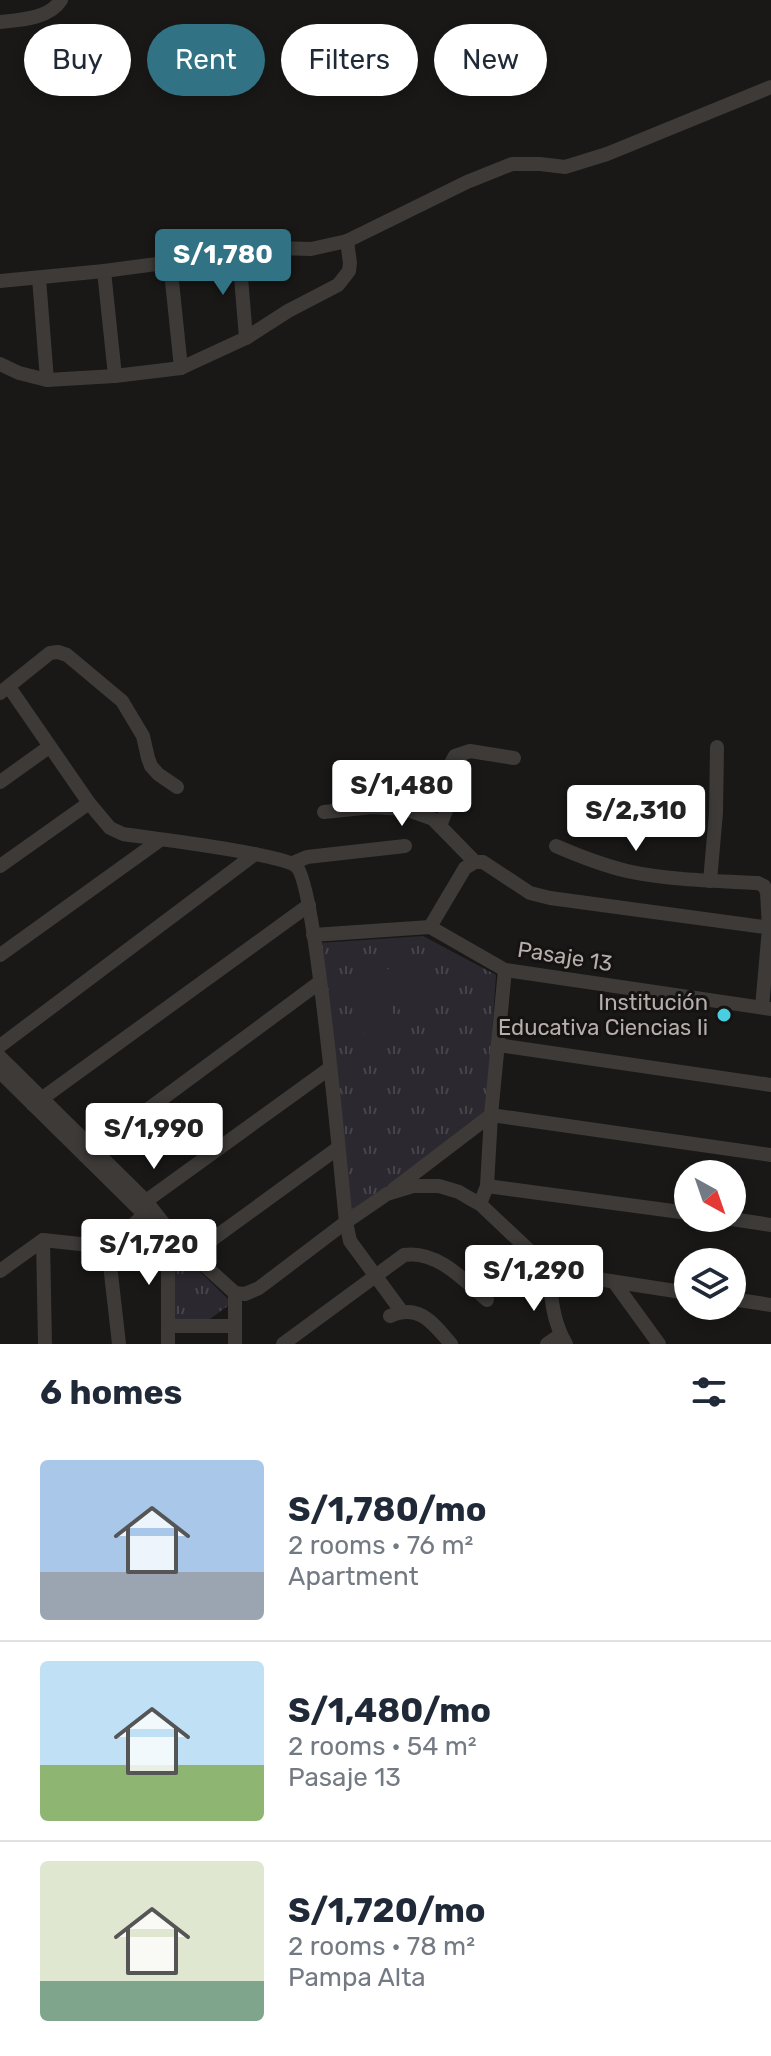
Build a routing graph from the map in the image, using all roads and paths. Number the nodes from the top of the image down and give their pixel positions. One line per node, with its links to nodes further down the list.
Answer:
1 (61, 0): 2 (street)
2 (0, 22)
3 (771, 87): 4 (street)
4 (347, 241): 5 (street); 10 (street)
5 (239, 253): 6 (street); 10 (street)
6 (170, 262): 7 (street); 12 (street)
7 (104, 271): 9 (street); 13 (street)
8 (4, 276): 9 (street)
9 (39, 278): 14 (street)
10 (246, 338): 12 (street)
11 (0, 364): 14 (street)
12 (181, 368): 13 (street)
13 (115, 376): 14 (street)
14 (47, 380)
15 (4, 690): 16 (street); 21 (street)
16 (49, 747): 19 (street); 22 (street)
17 (717, 747): 33 (street)
18 (514, 758): 25 (street)
19 (0, 782)
20 (356, 783): 23 (street)
21 (177, 787)
22 (89, 803): 26 (street); 32 (street)
23 (405, 809): 24 (street); 25 (street)
24 (324, 812)
25 (440, 826): 30 (street)
26 (160, 840): 29 (street); 38 (street)
27 (405, 846): 31 (street)
28 (556, 846): 33 (street)
29 (255, 854): 31 (street); 43 (street)
30 (475, 862): 35 (street); 36 (street)
31 (293, 863): 34 (street)
32 (0, 866)
33 (710, 881): 36 (street)
34 (309, 905): 37 (street); 48 (street)
35 (430, 927): 37 (street); 39 (street, Pasaje 13)
36 (770, 928): 41 (street)
37 (313, 935): 40 (street)
38 (0, 955)
39 (505, 970): 41 (street, Pasaje 13); 42 (street)
40 (320, 982): 45 (street); 51 (street)
41 (766, 1008)
42 (498, 1045): 47 (street); 49 (street)
43 (0, 1046)
44 (0, 1057): 48 (street)
45 (330, 1068): 50 (street); 56 (street)
46 (0, 1072): 48 (street)
47 (771, 1085)
48 (37, 1102): 51 (street)
49 (491, 1115): 52 (street); 53 (street); 54 (street)
50 (338, 1148): 59 (street); 64 (street)
51 (89, 1153): 56 (street)
52 (771, 1155)
53 (487, 1186): 55 (street); 57 (street)
54 (387, 1194): 55 (street); 59 (street)
55 (480, 1204): 65 (street)
56 (145, 1208): 61 (street); 63 (street)
57 (674, 1211)
58 (746, 1221): 60 (street)
59 (346, 1222): 67 (street); 70 (street)
60 (771, 1225)
61 (168, 1229): 64 (street); 74 (street)
62 (43, 1240): 63 (street); 66 (street); 77 (street)
63 (108, 1247): 78 (street)
64 (192, 1254): 70 (street)
65 (549, 1269): 68 (street); 76 (street)
66 (0, 1271)
67 (375, 1275): 71 (street); 81 (street); 82 (street)
68 (614, 1282): 69 (street); 84 (street)
69 (674, 1291)
70 (235, 1293): 75 (street)
71 (487, 1300)
72 (746, 1301): 73 (street)
73 (771, 1305)
74 (169, 1326): 75 (street); 79 (street)
75 (234, 1326): 80 (street)
76 (563, 1339): 83 (street)
77 (45, 1344)
78 (119, 1344)
79 (168, 1344)
80 (235, 1344)
81 (283, 1344)
82 (451, 1344)
83 (547, 1344)
84 (659, 1344)

